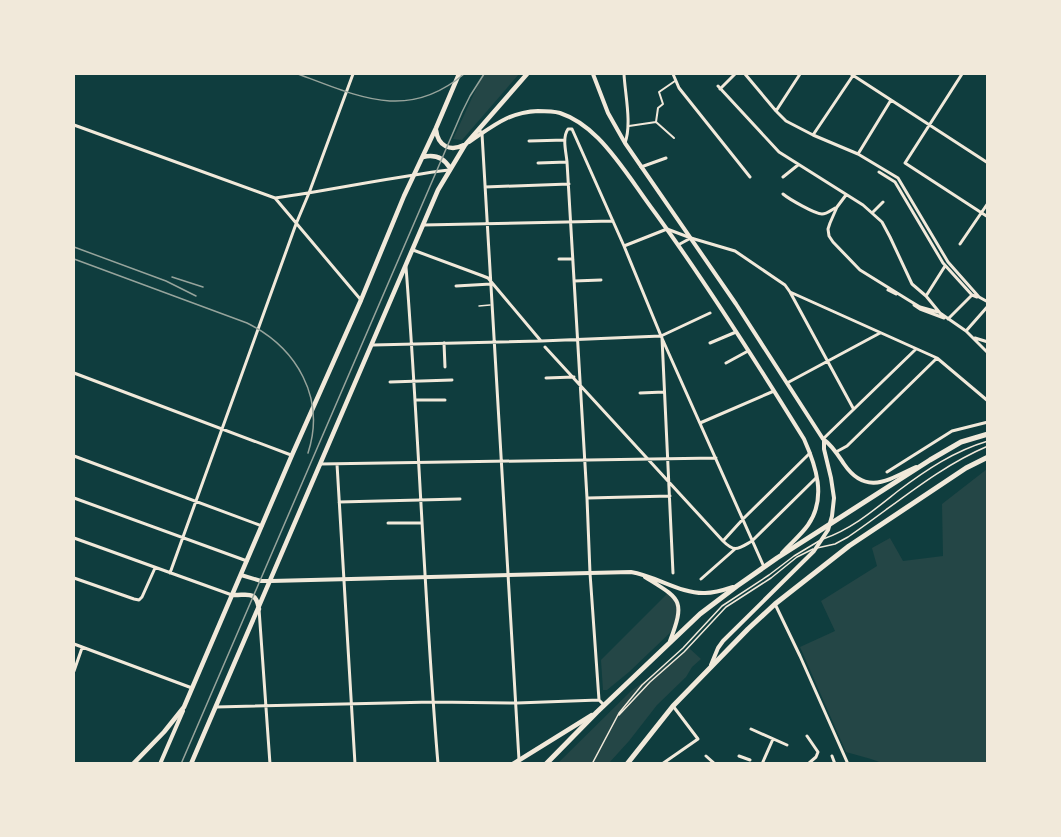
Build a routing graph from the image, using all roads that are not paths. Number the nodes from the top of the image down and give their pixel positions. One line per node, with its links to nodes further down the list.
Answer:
1 (353, 74): 42 (street)
2 (459, 74): 19 (main road)
3 (527, 74): 20 (main road)
4 (593, 74): 25 (main road)
5 (624, 74): 18 (street)
6 (674, 74): 12 (street)
7 (735, 74): 33 (street)
8 (746, 74): 14 (street)
9 (800, 74): 14 (street)
10 (853, 74): 13 (street); 21 (street)
11 (962, 74): 16 (street)
12 (675, 81): 15 (street); 38 (street)
13 (891, 100): 16 (street); 27 (street)
14 (776, 111): 21 (street)
15 (656, 122): 18 (street); 22 (street)
16 (929, 124): 32 (street); 50 (street)
17 (74, 125): 45 (street)
18 (628, 126): 25 (street)
19 (436, 128): 26 (main road); 28 (main road)
20 (480, 132): 26 (main road); 41 (street); 57 (main road)
21 (813, 135): 27 (street)
22 (674, 138)
23 (565, 140): 24 (street); 30 (street); 52 (street)
24 (529, 141)
25 (625, 143): 34 (main road)
26 (465, 145): 35 (main road)
27 (858, 154): 75 (street)
28 (423, 157): 35 (main road); 37 (main road)
29 (666, 158): 34 (street)
30 (567, 162): 31 (street); 40 (street)
31 (538, 163)
32 (987, 163)
33 (799, 165): 39 (street); 44 (street)
34 (641, 167): 58 (main road)
35 (450, 169): 37 (street); 56 (main road)
36 (879, 172): 66 (street)
37 (415, 174): 42 (street); 76 (main road)
38 (750, 177)
39 (783, 177)
40 (568, 184): 41 (street); 53 (street)
41 (485, 187): 54 (street)
42 (309, 193): 45 (street); 55 (street)
43 (783, 194): 48 (street)
44 (846, 195): 48 (street); 49 (street)
45 (275, 198): 55 (street)
46 (883, 202): 49 (street)
47 (987, 203): 50 (street)
48 (837, 207): 82 (street)
49 (872, 213): 74 (street)
50 (981, 213): 51 (street); 59 (street)
51 (987, 217)
52 (613, 221): 53 (street); 61 (street)
53 (570, 222): 54 (street); 64 (street)
54 (487, 223): 56 (street); 69 (street)
55 (296, 224): 76 (street); 122 (street)
56 (423, 225): 62 (main road)
57 (667, 229): 58 (street); 60 (main road); 61 (street)
58 (691, 238): 60 (street); 72 (street); 111 (main road)
59 (960, 244)
60 (678, 245): 85 (main road)
61 (624, 246): 87 (street)
62 (413, 250): 65 (main road); 69 (street)
63 (559, 259): 64 (street)
64 (573, 259): 68 (street)
65 (406, 267): 95 (street); 96 (main road)
66 (945, 267): 73 (street); 74 (street)
67 (601, 280): 68 (street)
68 (574, 281): 89 (street)
69 (492, 284): 70 (street); 78 (street); 91 (street)
70 (456, 286)
71 (888, 290): 83 (street)
72 (790, 292): 86 (street); 102 (street)
73 (972, 295): 75 (street); 83 (street)
74 (926, 296): 82 (street)
75 (979, 297): 77 (street)
76 (361, 300): 129 (main road)
77 (987, 302)
78 (493, 305): 79 (lane); 90 (street)
79 (479, 306)
80 (987, 306): 84 (street)
81 (710, 313): 87 (street)
82 (940, 313): 83 (street)
83 (948, 319): 84 (street)
84 (966, 331): 88 (street)
85 (736, 332): 94 (street); 99 (main road)
86 (880, 333): 98 (street); 102 (street)
87 (662, 336): 89 (street); 114 (street); 121 (street)
88 (973, 338): 92 (street); 100 (street)
89 (577, 339): 91 (street); 112 (street)
90 (494, 341): 91 (street); 93 (street); 137 (street)
91 (541, 341)
92 (987, 342)
93 (444, 343): 95 (street); 104 (street)
94 (710, 343)
95 (412, 344): 96 (street); 109 (street)
96 (373, 345): 139 (main road)
97 (545, 347): 106 (street)
98 (916, 349): 101 (street); 119 (street)
99 (748, 351): 103 (street); 113 (main road)
100 (987, 353)
101 (937, 358): 118 (street); 128 (street)
102 (827, 361): 111 (street); 119 (street)
103 (726, 363)
104 (445, 368)
105 (74, 374): 122 (street)
106 (574, 377): 107 (street); 112 (street)
107 (546, 378)
108 (452, 380): 109 (street)
109 (414, 381): 110 (street); 116 (street)
110 (390, 382)
111 (787, 383): 124 (main road)
112 (581, 386): 132 (street); 135 (street)
113 (774, 390): 121 (street); 127 (main road)
114 (664, 392): 115 (street); 133 (street)
115 (640, 393)
116 (415, 400): 117 (street); 138 (street)
117 (445, 400)
118 (987, 401)
119 (853, 408): 124 (street)
120 (987, 422): 141 (street)
121 (700, 423): 134 (street)
122 (223, 429): 129 (street); 149 (street)
123 (987, 434): 136 (highway)
124 (823, 439): 128 (main road); 182 (main road)
125 (987, 441): 195 (lane)
126 (987, 446): 195 (lane)
127 (810, 452): 142 (main road); 151 (street)
128 (836, 452): 136 (main road)
129 (292, 455): 154 (main road)
130 (74, 456): 149 (street)
131 (987, 457): 177 (highway)
132 (646, 458): 133 (street); 135 (street); 143 (street)
133 (668, 458): 134 (street); 143 (street)
134 (716, 458): 151 (street)
135 (585, 459): 137 (street); 146 (street)
136 (930, 460): 160 (highway)
137 (501, 461): 138 (street); 168 (street)
138 (419, 462): 140 (street); 147 (street)
139 (320, 464): 140 (street); 174 (main road)
140 (337, 464): 150 (street)
141 (887, 472)
142 (818, 477): 158 (street); 160 (main road)
143 (670, 484): 144 (street); 157 (street)
144 (670, 495): 146 (street); 166 (street)
145 (74, 498): 156 (street)
146 (587, 498): 165 (street)
147 (421, 499): 148 (street); 150 (street); 152 (street)
148 (460, 499)
149 (195, 501): 154 (street); 156 (street)
150 (339, 502): 172 (street)
151 (742, 519): 157 (street); 158 (street)
152 (422, 523): 153 (street); 170 (street)
153 (388, 524)
154 (262, 526): 161 (main road)
155 (74, 538): 163 (street)
156 (183, 538): 161 (street); 164 (street)
157 (723, 541): 159 (street)
158 (752, 541): 159 (street); 162 (street)
159 (735, 549): 173 (street)
160 (777, 558): 162 (highway)
161 (247, 561): 167 (main road)
162 (764, 567): 175 (highway)
163 (155, 568): 164 (street); 171 (street)
164 (170, 573): 176 (street)
165 (590, 573): 168 (main road); 169 (main road); 185 (street)
166 (673, 573)
167 (241, 575): 174 (main road); 176 (main road)
168 (509, 575): 170 (main road); 187 (street)
169 (642, 575): 175 (main road); 179 (main road)
170 (426, 576): 172 (main road); 186 (street)
171 (74, 578)
172 (344, 578): 174 (main road); 188 (street)
173 (701, 579)
174 (271, 581): 178 (main road)
175 (737, 586): 179 (highway)
176 (232, 595): 178 (main road); 184 (main road)
177 (775, 604): 182 (highway); 222 (street)
178 (259, 609): 189 (street); 193 (main road)
179 (670, 640): 190 (highway)
180 (74, 644): 181 (street)
181 (82, 648): 183 (street); 184 (street)
182 (710, 668): 191 (highway)
183 (74, 671)
184 (192, 688): 192 (main road)
185 (599, 700): 187 (street); 190 (street)
186 (433, 702): 187 (street); 188 (street); 212 (street)
187 (517, 703): 204 (street)
188 (351, 704): 189 (street); 211 (street)
189 (266, 705): 193 (street); 210 (street)
190 (604, 705): 194 (highway)
191 (673, 706): 216 (highway); 217 (street)
192 (184, 707): 207 (main road); 208 (main road)
193 (216, 707): 209 (main road)
194 (597, 712): 204 (main road); 214 (highway)
195 (619, 715): 215 (lane)
196 (751, 729): 198 (street)
197 (807, 736): 220 (street)
198 (773, 739): 199 (street); 219 (street)
199 (787, 745)
200 (706, 756): 206 (street)
201 (739, 756): 203 (street)
202 (832, 756): 221 (street)
203 (744, 758): 205 (street); 218 (street)
204 (519, 760): 213 (main road)
205 (750, 760)
206 (713, 763)
207 (133, 764)
208 (160, 764)
209 (191, 764)
210 (270, 764)
211 (355, 764)
212 (438, 764)
213 (513, 764)
214 (546, 764)
215 (592, 764)
216 (627, 764)
217 (662, 764)
218 (742, 764)
219 (762, 764)
220 (808, 764)
221 (835, 764)
222 (848, 764)

